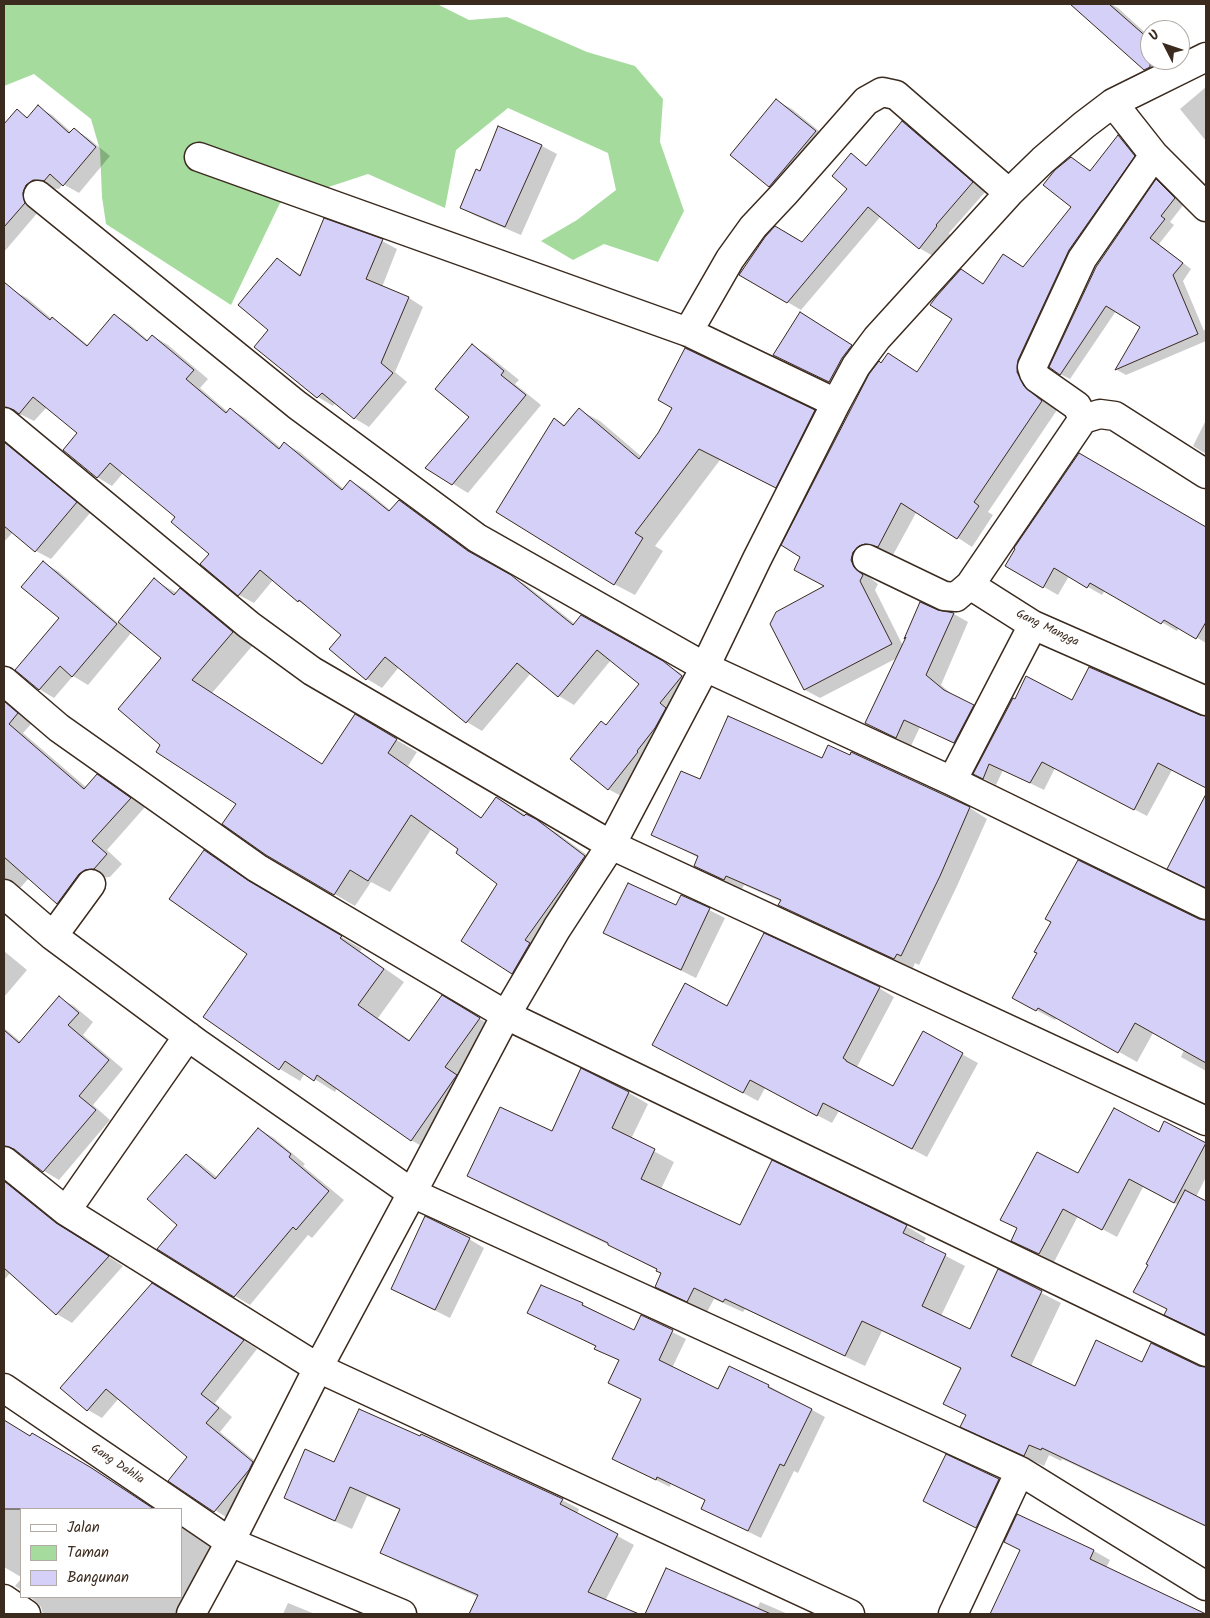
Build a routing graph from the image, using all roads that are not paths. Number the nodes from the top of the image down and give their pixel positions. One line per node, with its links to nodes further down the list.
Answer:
1 (1206, 57): 2 (street)
2 (1112, 103): 3 (street); 5 (street)
3 (1154, 155): 7 (street); 10 (street)
4 (199, 158): 8 (street)
5 (1009, 193): 8 (street); 9 (street)
6 (38, 195): 16 (street)
7 (1206, 207)
8 (688, 332): 9 (street)
9 (836, 403): 16 (street)
10 (1083, 419): 12 (street); 14 (street)
11 (4, 422): 20 (street)
12 (1206, 474)
13 (867, 559): 14 (street)
14 (970, 585): 15 (street, Gang Mangga)
15 (1033, 625): 18 (street, Gang Mangga); 19 (street)
16 (705, 667): 19 (street); 20 (street)
17 (4, 681): 25 (street)
18 (1206, 700)
19 (952, 781): 23 (street)
20 (611, 845): 25 (street); 27 (street)
21 (91, 884): 24 (street)
22 (4, 894): 24 (street)
23 (1206, 905)
24 (53, 936): 26 (street)
25 (506, 1015): 29 (street); 31 (street)
26 (188, 1036): 29 (street); 30 (street)
27 (1206, 1121)
28 (4, 1161): 30 (street)
29 (412, 1193): 32 (street); 34 (street)
30 (66, 1211): 32 (street)
31 (1206, 1352)
32 (318, 1368): 37 (street); 43 (street)
33 (4, 1388): 35 (street, Gang Dahlia)
34 (1020, 1471): 38 (street); 44 (street)
35 (180, 1508)
36 (182, 1509): 37 (street, Gang Dahlia)
37 (230, 1542): 41 (street); 42 (street, Gang Dahlia)
38 (1206, 1586)
39 (4, 1599): 40 (street)
40 (26, 1614)
41 (191, 1614)
42 (402, 1614)
43 (850, 1614)
44 (953, 1614)

